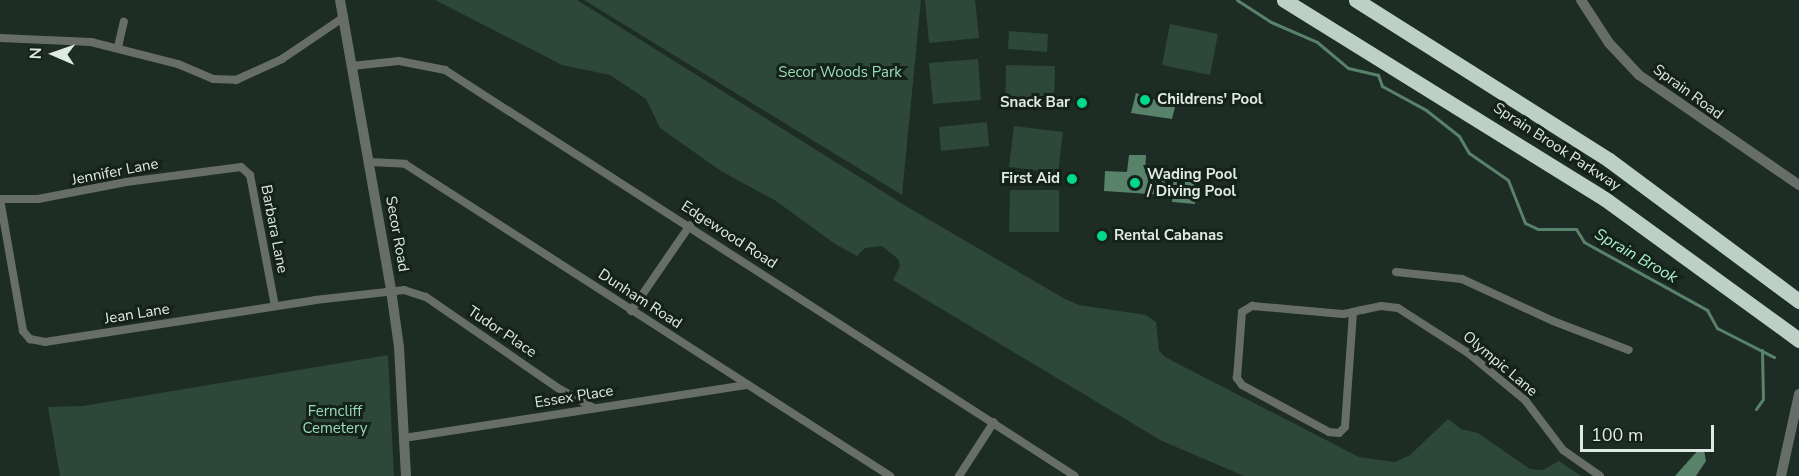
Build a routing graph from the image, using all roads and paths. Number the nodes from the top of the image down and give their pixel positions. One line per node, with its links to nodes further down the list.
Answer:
1 (340, 0): 5 (street, Secor Road)
2 (1284, 0): 21 (highway, Sprain Brook Parkway)
3 (1356, 0): 17 (highway, Sprain Brook Parkway)
4 (1581, 0): 12 (street, Sprain Road)
5 (344, 17): 8 (street); 9 (street, Secor Road)
6 (124, 22): 8 (street)
7 (0, 38): 8 (street)
8 (118, 47)
9 (352, 66): 10 (street, Secor Road); 14 (street, Edgewood Road)
10 (370, 162): 16 (street, Secor Road); 19 (street, Dunham Road)
11 (234, 167): 13 (street, Jennifer Lane); 18 (street, Barbara Lane)
12 (1799, 185)
13 (0, 200): 18 (street, Jean Lane)
14 (690, 225): 19 (street); 26 (street, Edgewood Road)
15 (1396, 273): 22 (street)
16 (391, 290): 18 (street, Jean Lane); 25 (street, Tudor Place); 27 (street, Secor Road)
17 (1799, 301)
18 (275, 306)
19 (631, 310): 23 (street, Dunham Road)
20 (1357, 311): 20 (street, Olympic Lane); 32 (street, Olympic Lane)
21 (1799, 340)
22 (1629, 350)
23 (748, 385): 25 (street, Essex Place); 29 (street, Dunham Road)
24 (1799, 395): 33 (street)
25 (594, 408): 27 (street, Essex Place)
26 (994, 422): 30 (street); 31 (street, Edgewood Road)
27 (404, 438): 28 (street, Secor Road)
28 (406, 476)
29 (891, 476)
30 (959, 476)
31 (1075, 476)
32 (1600, 476)
33 (1781, 476)

